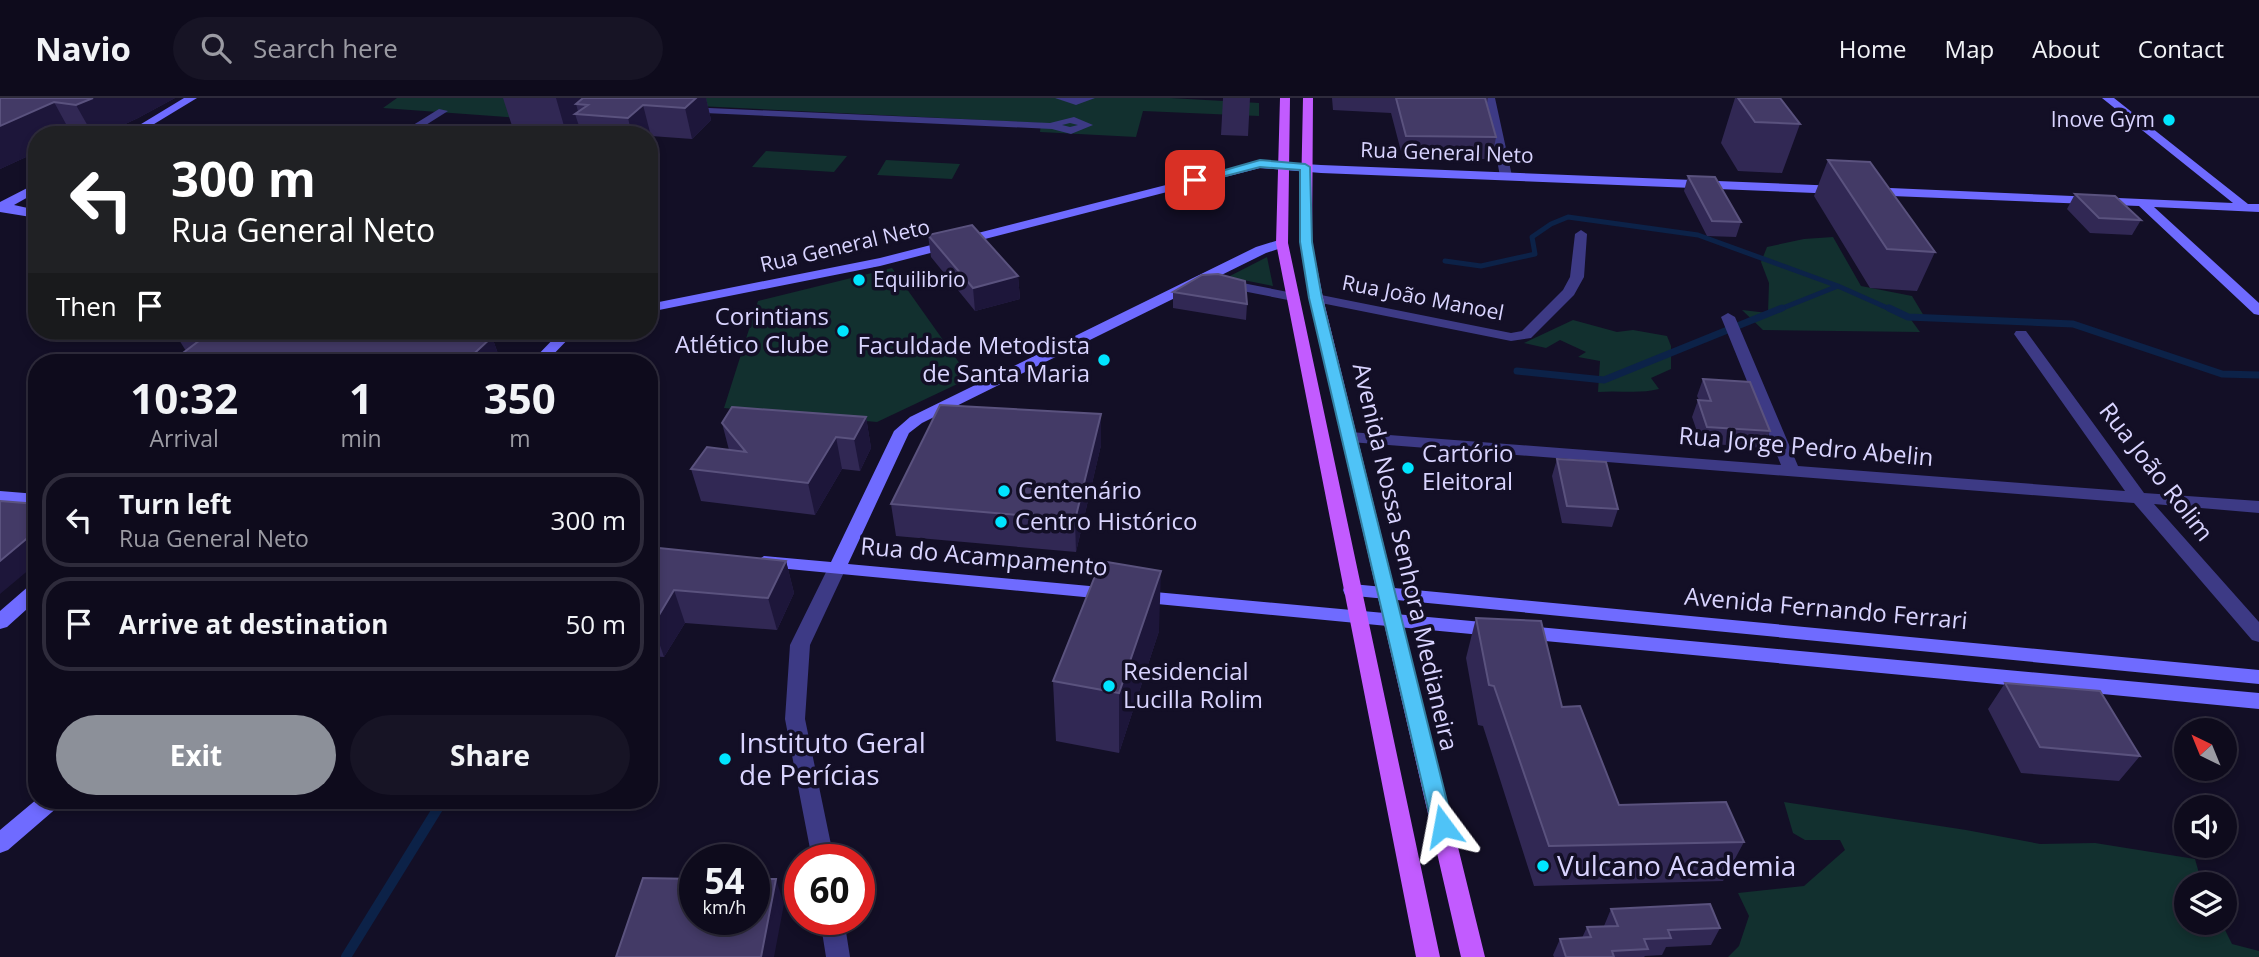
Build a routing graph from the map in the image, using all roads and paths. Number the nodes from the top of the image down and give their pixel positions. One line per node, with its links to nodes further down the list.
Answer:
1 (192, 98): 11 (main road)
2 (1060, 98): 3 (street)
3 (1090, 98)
4 (1285, 98): 15 (main road)
5 (1308, 98): 16 (main road, Avenida Nossa Senhora Medianeira)
6 (1490, 98): 17 (street)
7 (2107, 98): 20 (main road)
8 (615, 103): 13 (main road)
9 (676, 109): 14 (street)
10 (443, 111): 12 (street)
11 (144, 126)
12 (417, 126)
13 (585, 126)
14 (1052, 126)
15 (1283, 166): 16 (main road, Rua General Neto); 25 (main road); 29 (main road, Rua General Neto)
16 (1305, 167): 17 (main road, Rua General Neto); 28 (main road, Avenida Nossa Senhora Medianeira)
17 (1506, 176): 19 (main road, Rua General Neto)
18 (28, 192): 21 (main road)
19 (2140, 201): 20 (main road, Rua General Neto); 30 (main road)
20 (2243, 205): 22 (main road, Rua General Neto)
21 (1, 207): 23 (main road)
22 (2259, 208)
23 (28, 212)
24 (1581, 234): 28 (street, Rua João Manoel)
25 (1282, 243): 26 (main road); 27 (main road)
26 (1202, 279): 27 (street); 42 (main road)
27 (1293, 297): 43 (main road)
28 (1316, 298): 35 (main road, Avenida Nossa Senhora Medianeira)
29 (658, 306)
30 (2259, 311)
31 (1728, 317): 36 (street)
32 (2021, 334): 39 (street, Rua João Rolim)
33 (560, 340): 34 (main road)
34 (546, 354)
35 (1350, 438): 36 (street, Rua Jorge Pedro Abelin); 44 (main road, Avenida Nossa Senhora Medianeira)
36 (1792, 471): 39 (street, Rua Jorge Pedro Abelin)
37 (0, 496): 38 (main road)
38 (28, 498)
39 (2139, 498): 40 (street, Rua Jorge Pedro Abelin); 49 (street, Rua João Rolim)
40 (2259, 507)
41 (744, 560): 42 (main road, Rua do Acampamento)
42 (837, 568): 46 (main road, Rua do Acampamento); 54 (street)
43 (1352, 590): 44 (main road, Avenida Fernando Ferrari); 46 (main road)
44 (1388, 593): 47 (main road, Avenida Nossa Senhora Medianeira); 50 (main road, Avenida Fernando Ferrari)
45 (28, 598): 48 (main road)
46 (1356, 616): 47 (main road, Rua do Acampamento); 57 (main road)
47 (1394, 620): 51 (main road, Avenida Fernando Ferrari); 58 (main road, Avenida Nossa Senhora Medianeira)
48 (0, 622)
49 (2259, 635)
50 (2259, 677)
51 (2259, 701)
52 (40, 809): 53 (main road)
53 (0, 843)
54 (820, 844)
55 (835, 935): 56 (street)
56 (838, 957)
57 (1428, 957)
58 (1473, 957)

